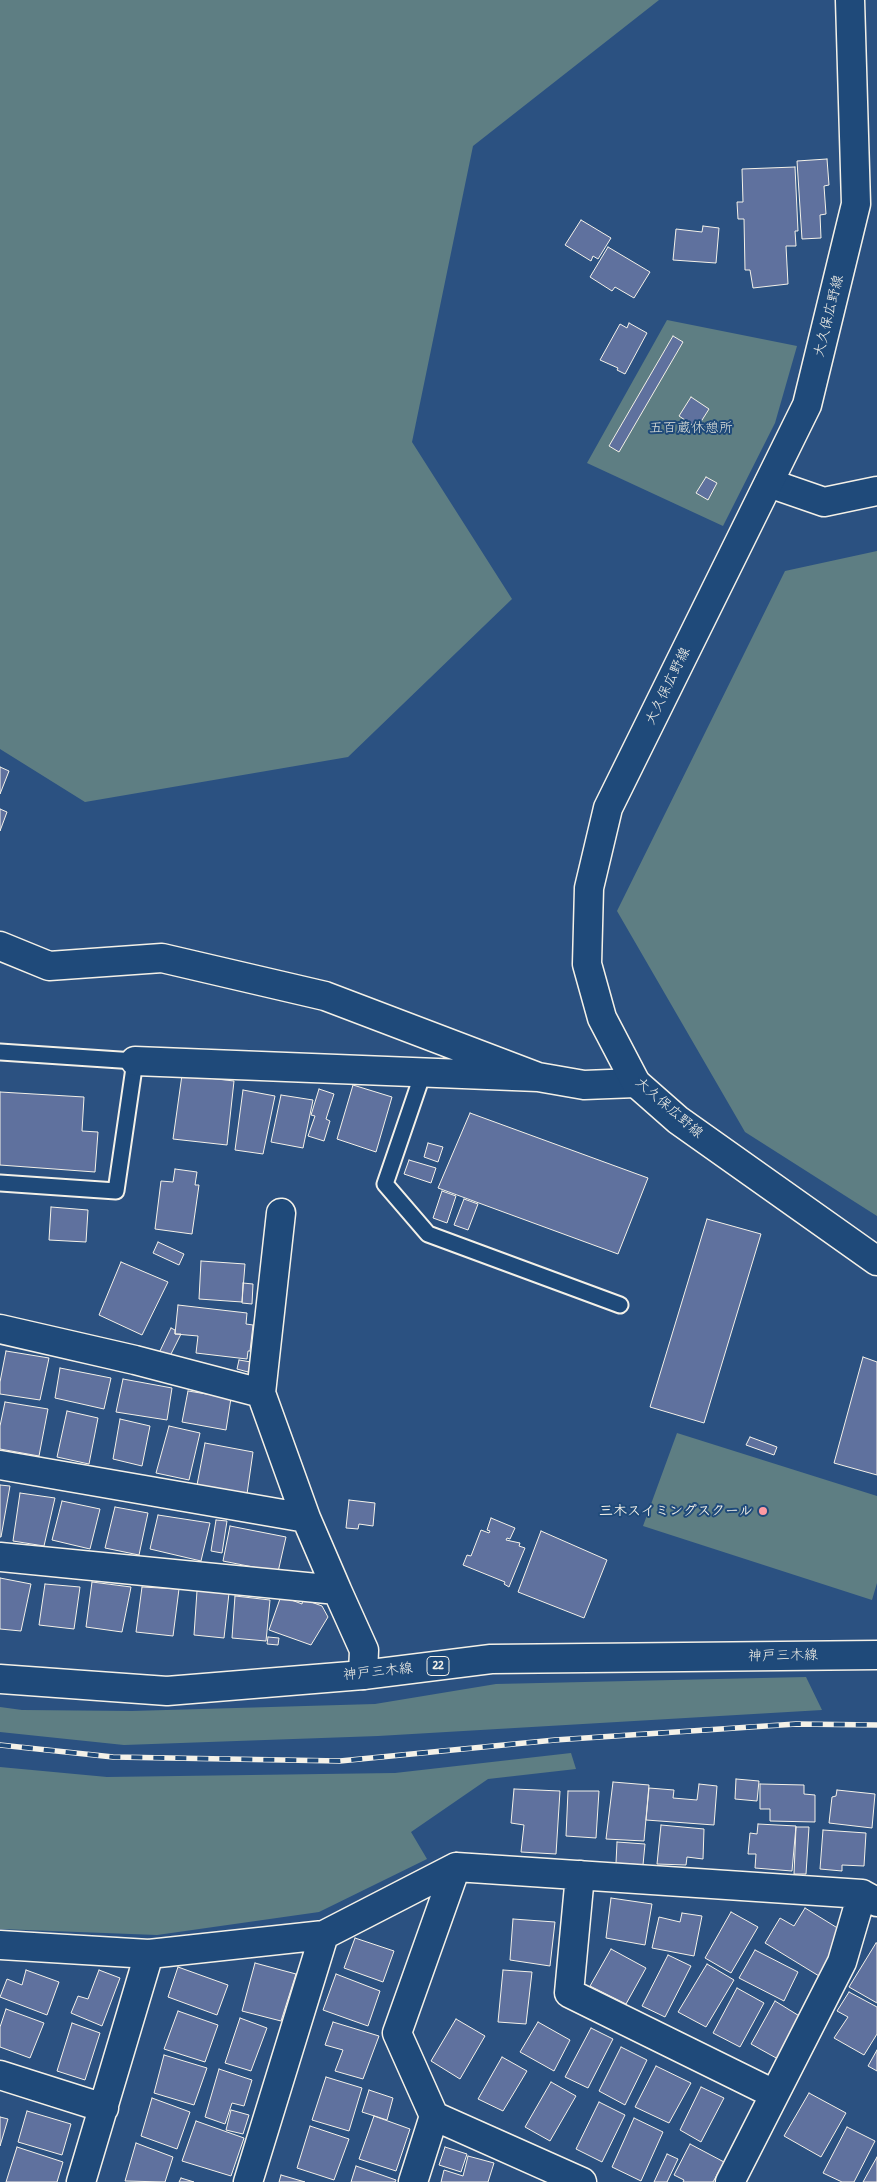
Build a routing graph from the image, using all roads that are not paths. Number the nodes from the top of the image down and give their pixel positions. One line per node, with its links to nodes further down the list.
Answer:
1 (850, 0): 2 (street, 大久保広野線)
2 (769, 483): 3 (street); 9 (street, 大久保広野線)
3 (877, 491)
4 (0, 946): 8 (street)
5 (0, 1052): 6 (lane)
6 (135, 1061): 7 (street); 10 (lane)
7 (423, 1073): 8 (street); 13 (lane)
8 (538, 1077): 9 (street)
9 (636, 1083): 12 (street, 大久保広野線)
10 (0, 1183)
11 (281, 1213): 15 (street)
12 (877, 1261)
13 (620, 1305)
14 (0, 1329): 15 (street)
15 (261, 1393): 17 (street)
16 (0, 1466): 17 (street)
17 (306, 1518): 19 (street)
18 (0, 1557): 19 (street)
19 (337, 1590): 21 (street)
20 (877, 1655): 21 (street, 神戸三木線 / 22)
21 (363, 1675): 22 (street, 神戸三木線 / 22)
22 (0, 1679)
23 (456, 1867): 24 (street); 26 (street); 32 (street)
24 (580, 1875): 25 (street); 30 (street)
25 (870, 1898): 30 (street)
26 (324, 1935): 28 (street); 34 (street)
27 (0, 1945): 28 (street)
28 (149, 1954): 31 (street)
29 (0, 2075): 31 (street)
30 (774, 2094): 37 (street)
31 (104, 2108): 33 (street)
32 (434, 2116): 35 (street); 36 (street)
33 (82, 2182)
34 (248, 2182)
35 (413, 2182)
36 (582, 2182)
37 (730, 2182)

